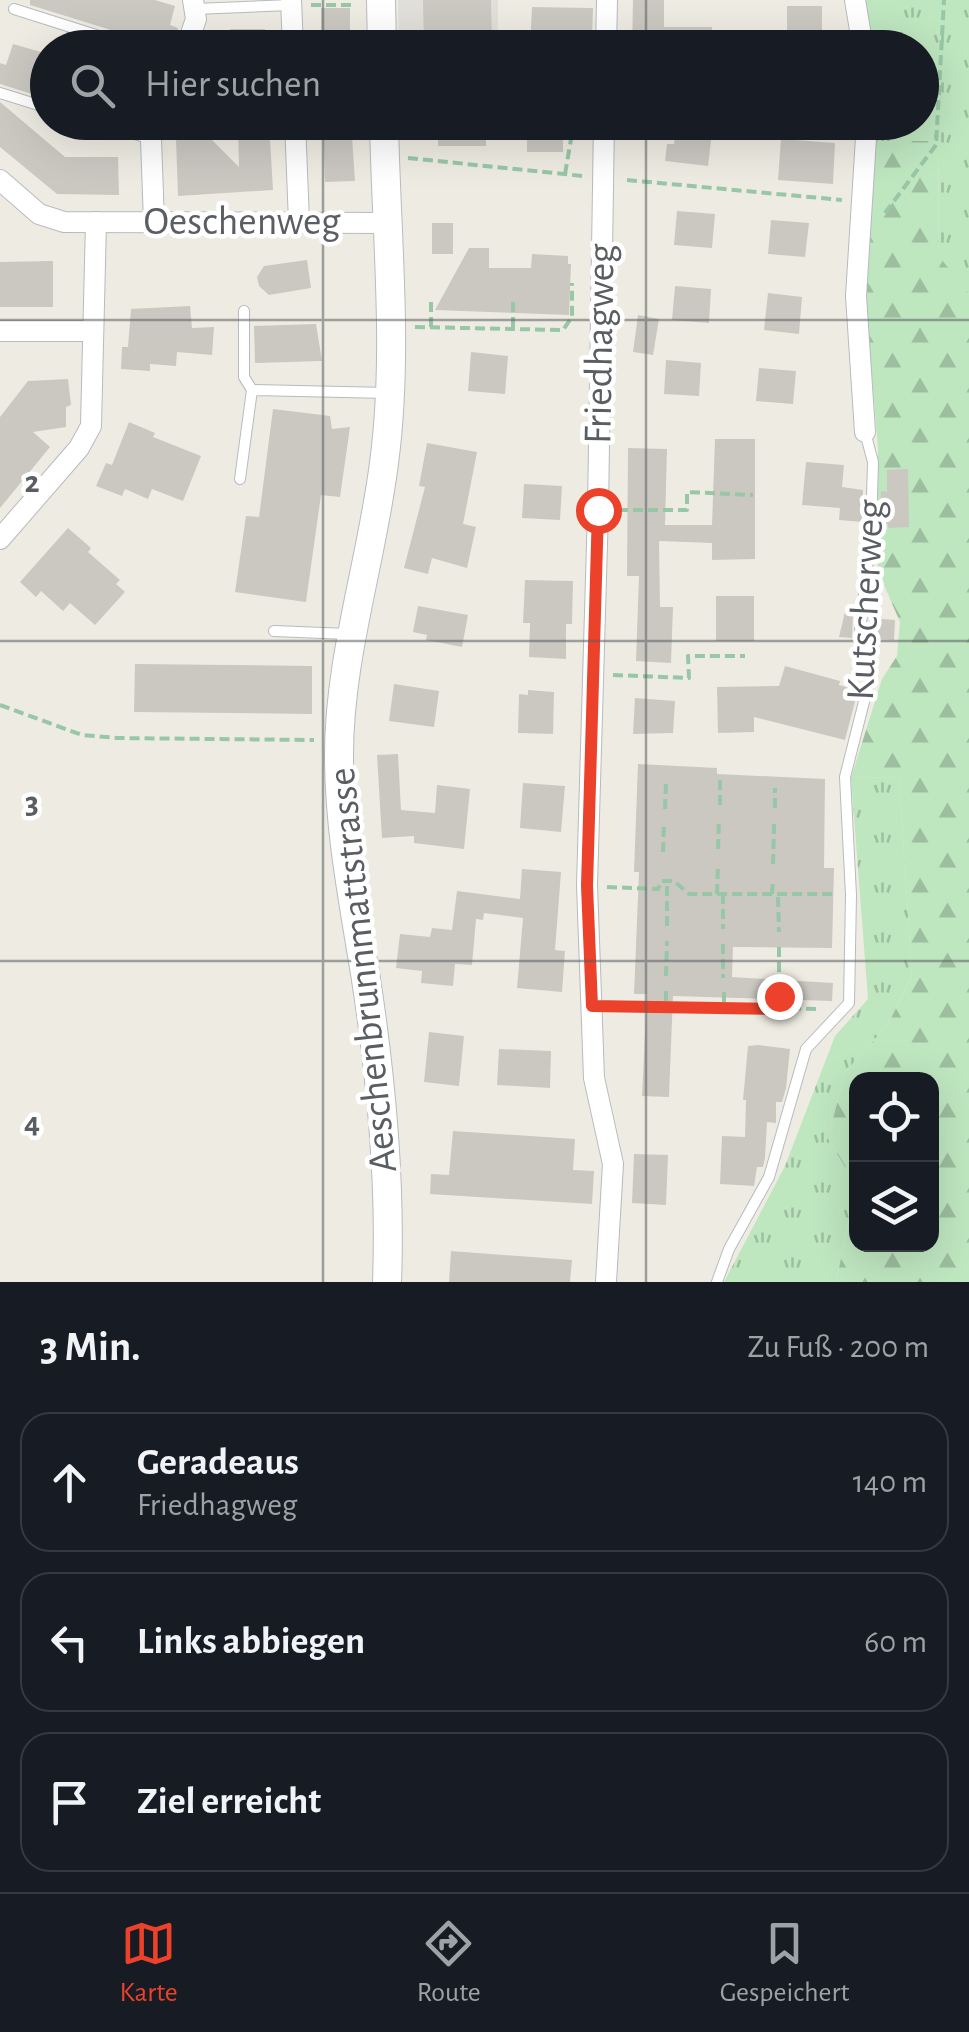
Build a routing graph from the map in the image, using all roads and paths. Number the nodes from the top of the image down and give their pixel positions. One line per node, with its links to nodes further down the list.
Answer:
1 (607, 0): 12 (street)
2 (855, 0): 13 (street)
3 (944, 0): 14 (path)
4 (381, 2): 5 (path); 11 (street)
5 (291, 3): 6 (lane); 10 (street)
6 (194, 4): 9 (street)
7 (14, 9): 8 (lane)
8 (80, 30)
9 (192, 30)
10 (292, 30)
11 (382, 30)
12 (606, 30)
13 (859, 30)
14 (939, 91)
15 (0, 93): 16 (lane)
16 (30, 102)
17 (152, 140): 31 (street)
18 (296, 140): 32 (street)
19 (385, 140): 33 (street, Aeschenbrunnmattstrasse)
20 (571, 140): 25 (path)
21 (603, 140): 26 (street, Friedhagweg)
22 (866, 140): 28 (street, Kutscherweg)
23 (936, 140): 29 (path)
24 (441, 161): 25 (path)
25 (566, 174): 26 (path)
26 (602, 178): 28 (path); 48 (street, Friedhagweg)
27 (0, 180): 30 (street, Oeschenweg)
28 (862, 202): 45 (street, Kutscherweg)
29 (886, 210)
30 (96, 222): 31 (street, Oeschenweg); 42 (street, Oeschenweg)
31 (154, 222): 32 (street, Oeschenweg)
32 (299, 222): 33 (street, Oeschenweg)
33 (387, 222): 44 (street, Aeschenbrunnmattstrasse)
34 (572, 282): 40 (path)
35 (432, 299): 39 (path)
36 (513, 302): 40 (path)
37 (244, 311): 43 (lane)
38 (421, 327): 39 (path)
39 (431, 328): 40 (path)
40 (513, 329)
41 (0, 331): 42 (street)
42 (93, 331): 49 (street, Oeschenweg)
43 (252, 390): 44 (lane); 46 (lane)
44 (388, 393): 51 (street, Aeschenbrunnmattstrasse)
45 (866, 432): 77 (lane, Kutscherweg)
46 (240, 479)
47 (753, 495): 48 (path)
48 (598, 510): 53 (street, Friedhagweg)
49 (0, 539)
50 (274, 632): 51 (lane)
51 (354, 634): 55 (street, Aeschenbrunnmattstrasse)
52 (745, 656): 53 (path)
53 (594, 674): 73 (street, Friedhagweg)
54 (0, 705): 55 (path)
55 (339, 740): 95 (street, Aeschenbrunnmattstrasse)
56 (720, 778): 59 (path)
57 (666, 781): 61 (path)
58 (775, 788): 60 (path)
59 (720, 805)
60 (774, 808)
61 (665, 809)
62 (719, 820): 65 (path)
63 (664, 823): 66 (path)
64 (774, 824): 68 (path)
65 (718, 849)
66 (663, 852)
67 (718, 864): 74 (path)
68 (773, 864)
69 (662, 868): 71 (path)
70 (773, 879): 75 (path)
71 (664, 880): 73 (path); 74 (path); 78 (path)
72 (829, 882): 76 (path)
73 (587, 886): 90 (street, Friedhagweg)
74 (720, 894): 75 (path); 79 (path)
75 (775, 894): 76 (path); 80 (path)
76 (829, 894): 77 (path)
77 (851, 894): 97 (lane, Kutscherweg)
78 (667, 926)
79 (723, 930)
80 (778, 932)
81 (667, 941): 84 (path)
82 (723, 944): 85 (path)
83 (779, 947): 86 (path)
84 (666, 976)
85 (724, 978)
86 (779, 981)
87 (666, 991): 91 (path)
88 (724, 992): 92 (path)
89 (779, 996): 93 (path)
90 (592, 1006): 91 (path); 96 (street, Friedhagweg)
91 (666, 1007): 92 (path)
92 (724, 1008): 93 (path)
93 (779, 1009): 94 (path)
94 (818, 1010)
95 (387, 1282)
96 (606, 1282)
97 (717, 1282)

